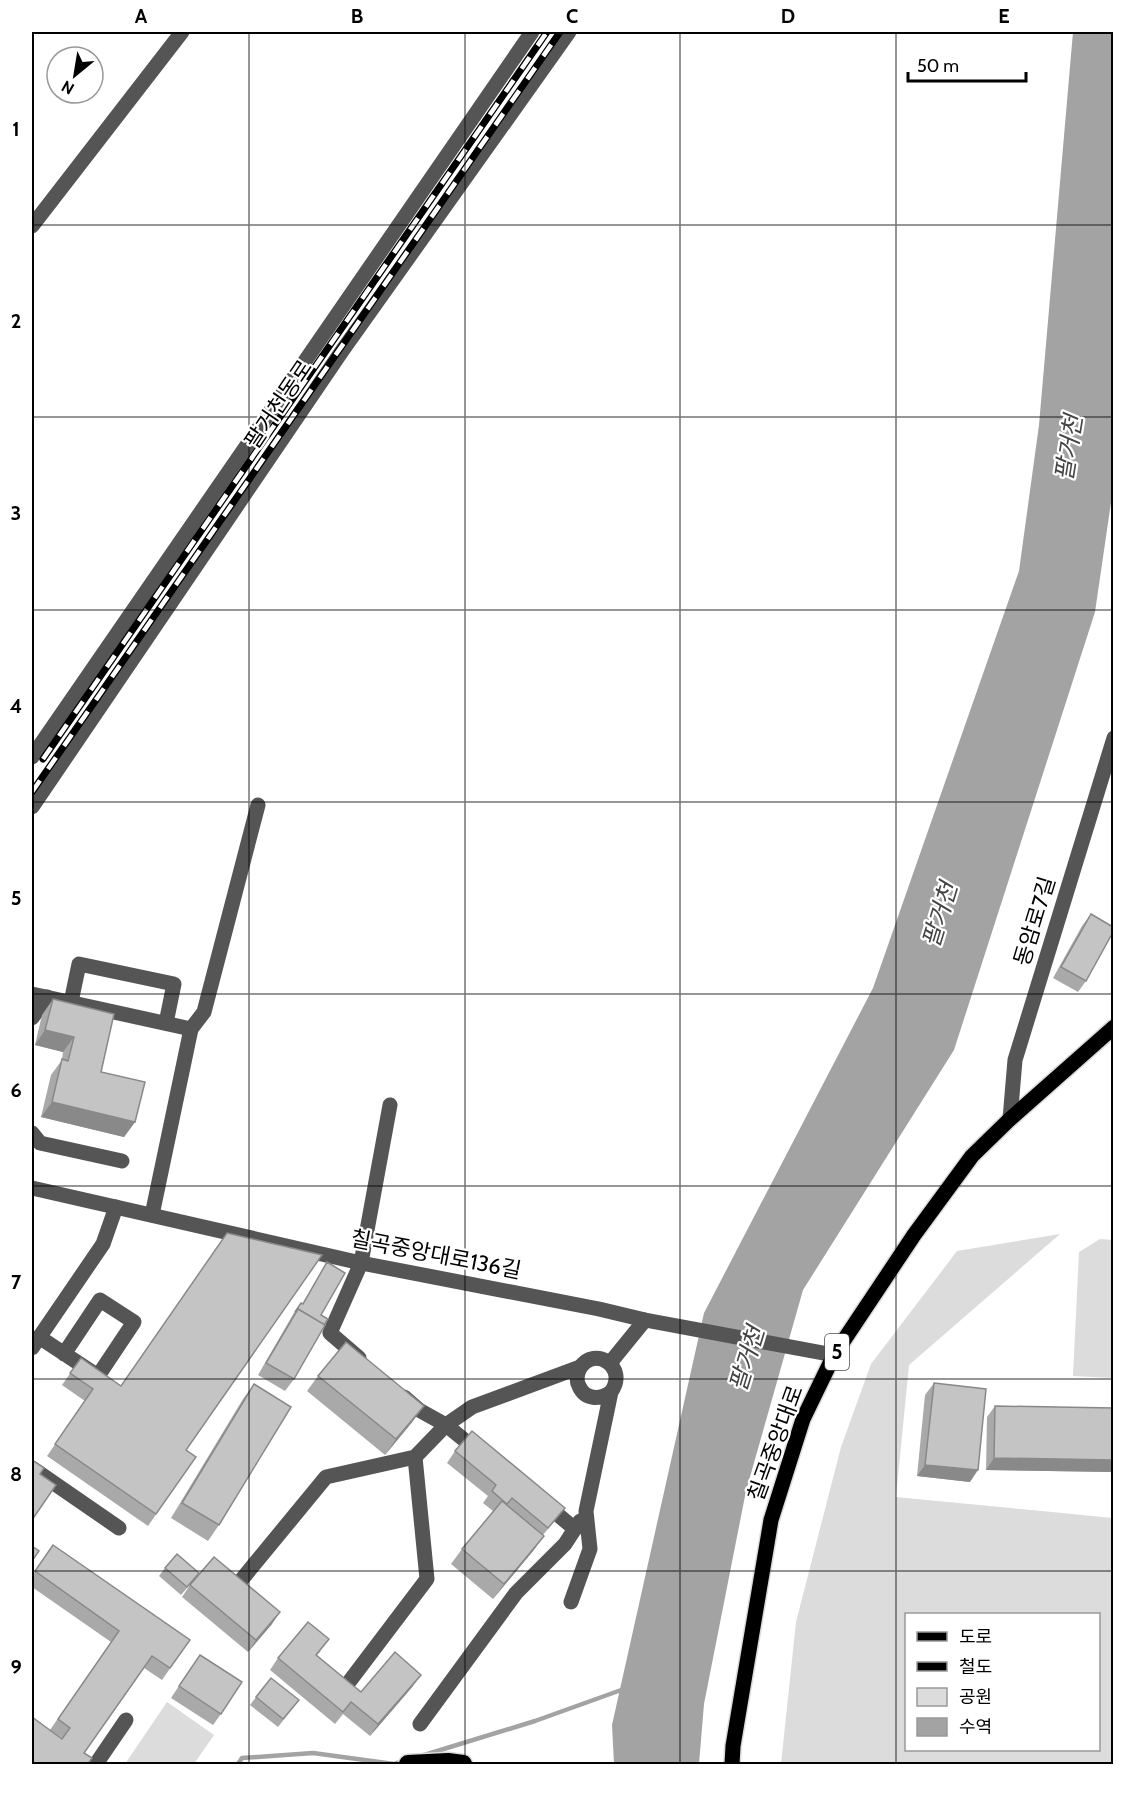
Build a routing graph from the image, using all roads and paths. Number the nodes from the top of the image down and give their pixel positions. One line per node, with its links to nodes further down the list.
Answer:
1 (182, 32): 4 (street)
2 (532, 32): 6 (street, 팔거천동로)
3 (569, 32): 8 (street, 팔거천동로)
4 (32, 225)
5 (1113, 738): 16 (street, 동암로7길)
6 (32, 757)
7 (258, 805): 14 (street)
8 (32, 807)
9 (39, 996): 10 (street); 11 (street)
10 (71, 1002): 12 (street); 12 (street)
11 (32, 1018)
12 (166, 1023): 14 (street)
13 (1113, 1027): 16 (main road, 칠곡중앙대로 / 5)
14 (191, 1029): 21 (street)
15 (390, 1105): 22 (street)
16 (1010, 1119): 26 (main road, 칠곡중앙대로 / 5)
17 (32, 1133): 18 (street)
18 (122, 1161)
19 (32, 1188): 20 (street, 칠곡중앙대로136길)
20 (116, 1207): 21 (street, 칠곡중앙대로136길); 24 (street)
21 (152, 1215): 22 (street, 칠곡중앙대로136길)
22 (361, 1263): 23 (street, 칠곡중앙대로136길); 29 (street)
23 (645, 1320): 26 (street, 칠곡중앙대로136길); 27 (street)
24 (35, 1343): 25 (street)
25 (64, 1354): 25 (street)
26 (834, 1355): 48 (main road, 칠곡중앙대로 / 5)
27 (610, 1363): 28 (street); 31 (street)
28 (580, 1367): 31 (street); 32 (street)
29 (374, 1371)
30 (392, 1387): 32 (street)
31 (611, 1392): 37 (street)
32 (446, 1425): 33 (street); 34 (street)
33 (415, 1457): 40 (street); 42 (street)
34 (492, 1462)
35 (32, 1468): 38 (street)
36 (529, 1491): 39 (street)
37 (586, 1511): 39 (street); 41 (street)
38 (118, 1528)
39 (575, 1529): 44 (street)
40 (237, 1584)
41 (571, 1602)
42 (350, 1682)
43 (126, 1720): 45 (street)
44 (420, 1724)
45 (96, 1764)
46 (408, 1764): 47 (highway)
47 (463, 1764)
48 (732, 1764)

